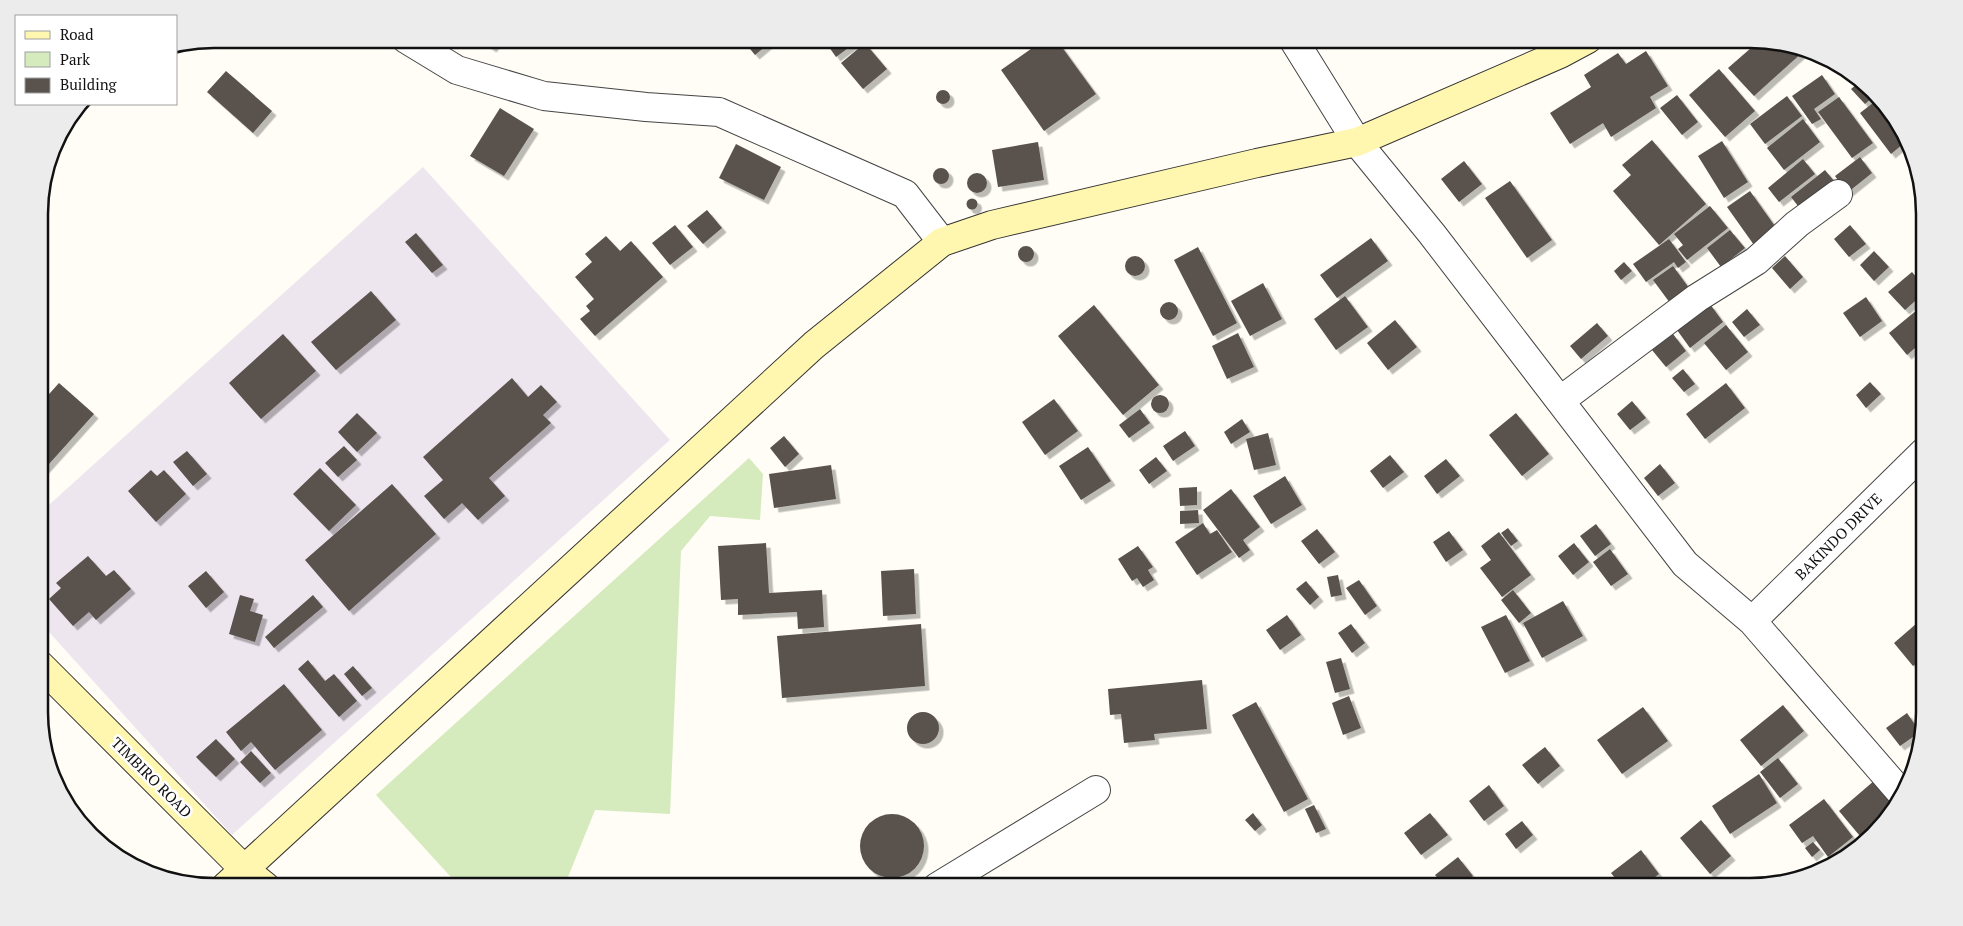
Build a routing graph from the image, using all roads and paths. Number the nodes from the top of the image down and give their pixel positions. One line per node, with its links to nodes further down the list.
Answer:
1 (421, 48): 6 (street)
2 (1300, 48): 4 (street)
3 (1571, 48): 4 (street)
4 (1357, 142): 6 (street); 7 (street)
5 (1838, 194): 7 (street)
6 (942, 242): 14 (street)
7 (1560, 400): 9 (street)
8 (1916, 460): 9 (street, BAKINDO DRIVE)
9 (1752, 621): 11 (street)
10 (48, 674): 13 (street, TIMBIRO ROAD)
11 (1897, 788)
12 (1096, 790): 15 (street)
13 (234, 878)
14 (236, 878)
15 (952, 878)

